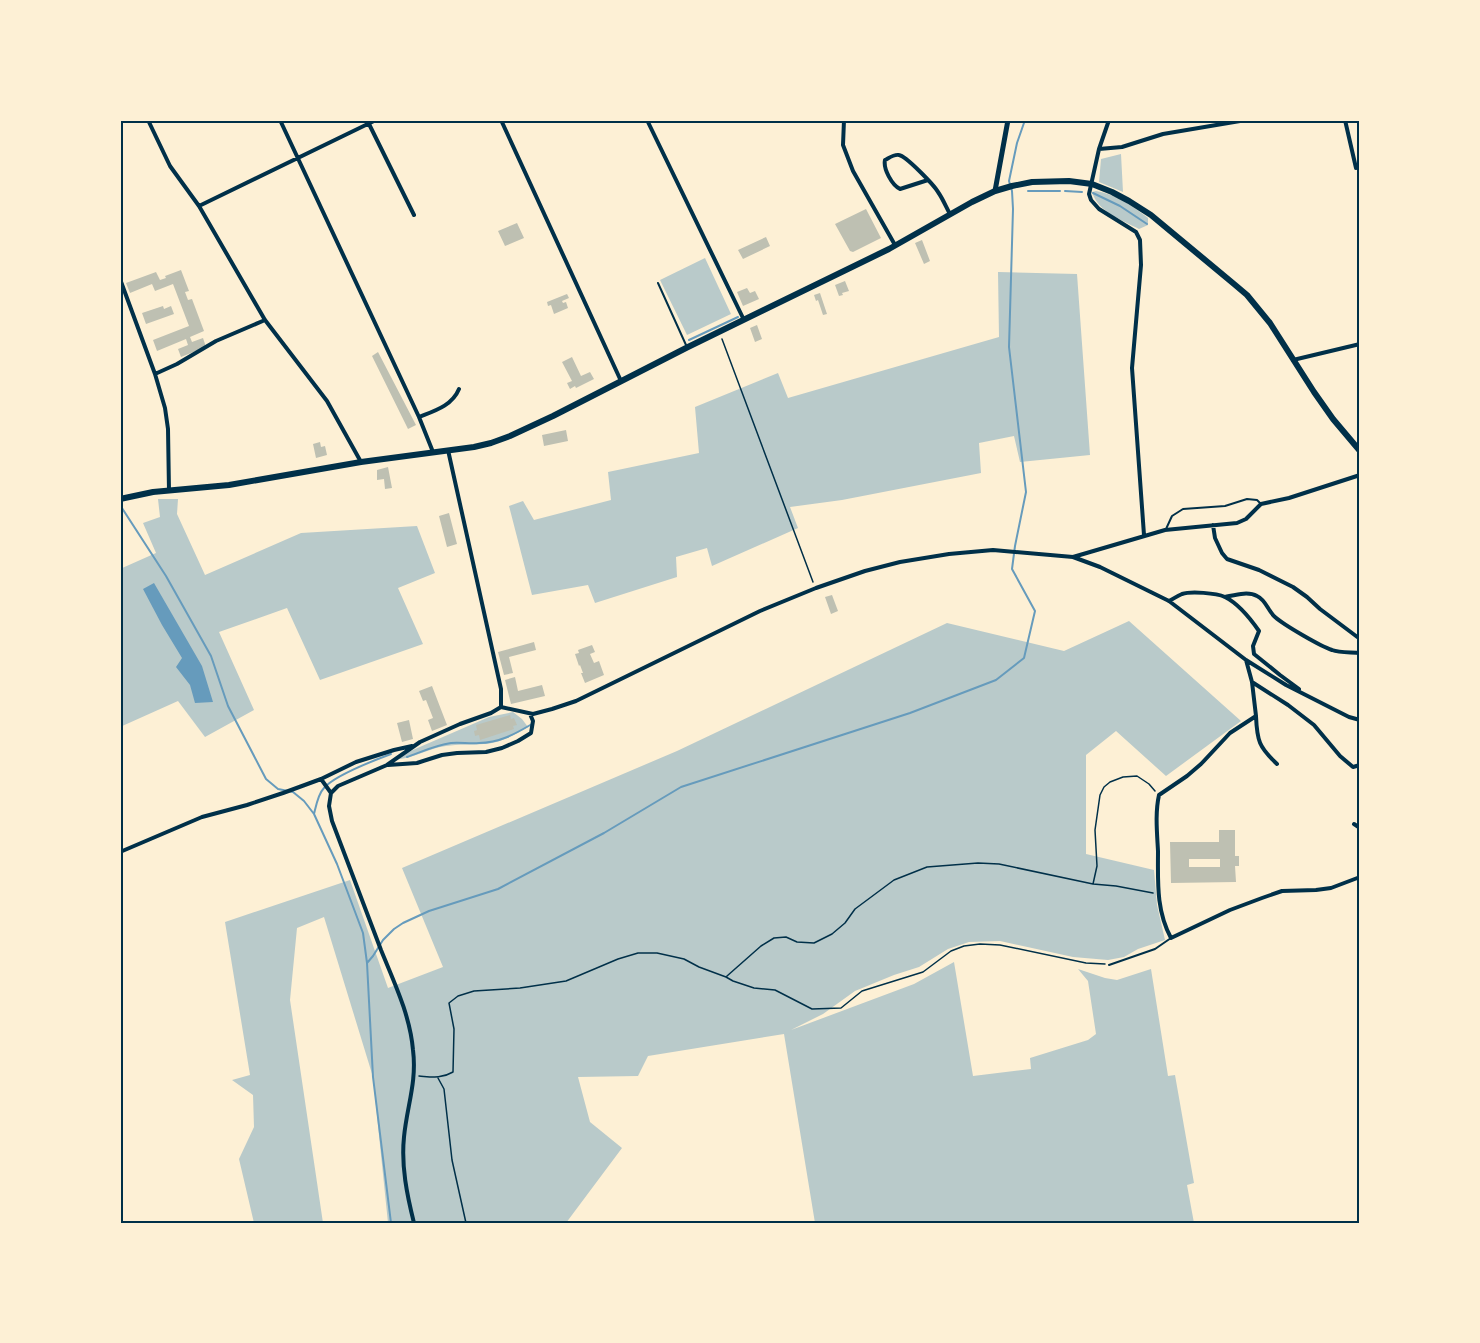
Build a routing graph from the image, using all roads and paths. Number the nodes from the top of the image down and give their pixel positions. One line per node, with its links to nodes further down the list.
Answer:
1 (148, 120): 18 (street)
2 (279, 120): 13 (street)
3 (376, 120): 11 (street)
4 (501, 120): 31 (street)
5 (647, 120): 25 (street)
6 (844, 120): 21 (street)
7 (1008, 120): 17 (street)
8 (1109, 120): 12 (street)
9 (1246, 120): 12 (street)
10 (1345, 120): 14 (street)
11 (369, 124): 13 (street); 19 (street)
12 (1100, 149): 16 (street)
13 (298, 158): 18 (street); 33 (street)
14 (1356, 168)
15 (928, 180): 15 (street); 20 (street)
16 (1092, 184): 17 (main road); 29 (main road); 44 (street)
17 (999, 190): 20 (main road)
18 (199, 206): 24 (street)
19 (414, 215)
20 (950, 215): 21 (main road)
21 (895, 245): 25 (main road)
22 (120, 279): 30 (street)
23 (658, 283): 28 (lane)
24 (266, 320): 30 (street); 37 (street)
25 (744, 320): 26 (main road)
26 (719, 332): 28 (main road); 46 (path)
27 (1360, 344): 29 (street)
28 (688, 347): 31 (main road)
29 (1292, 360): 35 (main road)
30 (155, 374): 39 (street)
31 (622, 381): 34 (main road)
32 (459, 389): 33 (street)
33 (419, 417): 36 (street)
34 (448, 450): 36 (main road); 54 (street)
35 (1360, 451)
36 (434, 453): 37 (main road)
37 (361, 462): 39 (main road)
38 (1360, 475): 41 (street)
39 (169, 492): 40 (main road)
40 (120, 499)
41 (1261, 504): 42 (street); 43 (lane)
42 (1213, 525): 43 (street); 49 (street)
43 (1165, 530): 44 (street)
44 (1144, 535): 45 (street)
45 (1073, 557): 46 (street); 48 (street)
46 (816, 588): 55 (street)
47 (1224, 597): 48 (street); 50 (street); 53 (street)
48 (1169, 601): 51 (street)
49 (1360, 639)
50 (1360, 653)
51 (1246, 660): 52 (street); 53 (street)
52 (1252, 682): 56 (street); 61 (street)
53 (1310, 696): 57 (street)
54 (501, 706): 55 (street); 58 (street)
55 (530, 713): 60 (street)
56 (1256, 716): 59 (street); 64 (street)
57 (1360, 720)
58 (414, 745): 60 (street); 62 (street)
59 (1277, 764)
60 (387, 765): 63 (street)
61 (1360, 765)
62 (321, 779): 63 (street); 67 (street)
63 (331, 793): 74 (street)
64 (1159, 795): 69 (path); 70 (street)
65 (1354, 824): 66 (street)
66 (1360, 828)
67 (120, 852)
68 (1360, 877): 71 (street)
69 (1093, 884): 70 (path); 73 (path)
70 (1159, 893): 71 (street)
71 (1171, 938): 72 (lane)
72 (1109, 965): 73 (path)
73 (726, 977): 75 (path)
74 (414, 1075): 75 (path); 76 (street)
75 (437, 1078): 77 (path)
76 (414, 1223)
77 (466, 1223)

